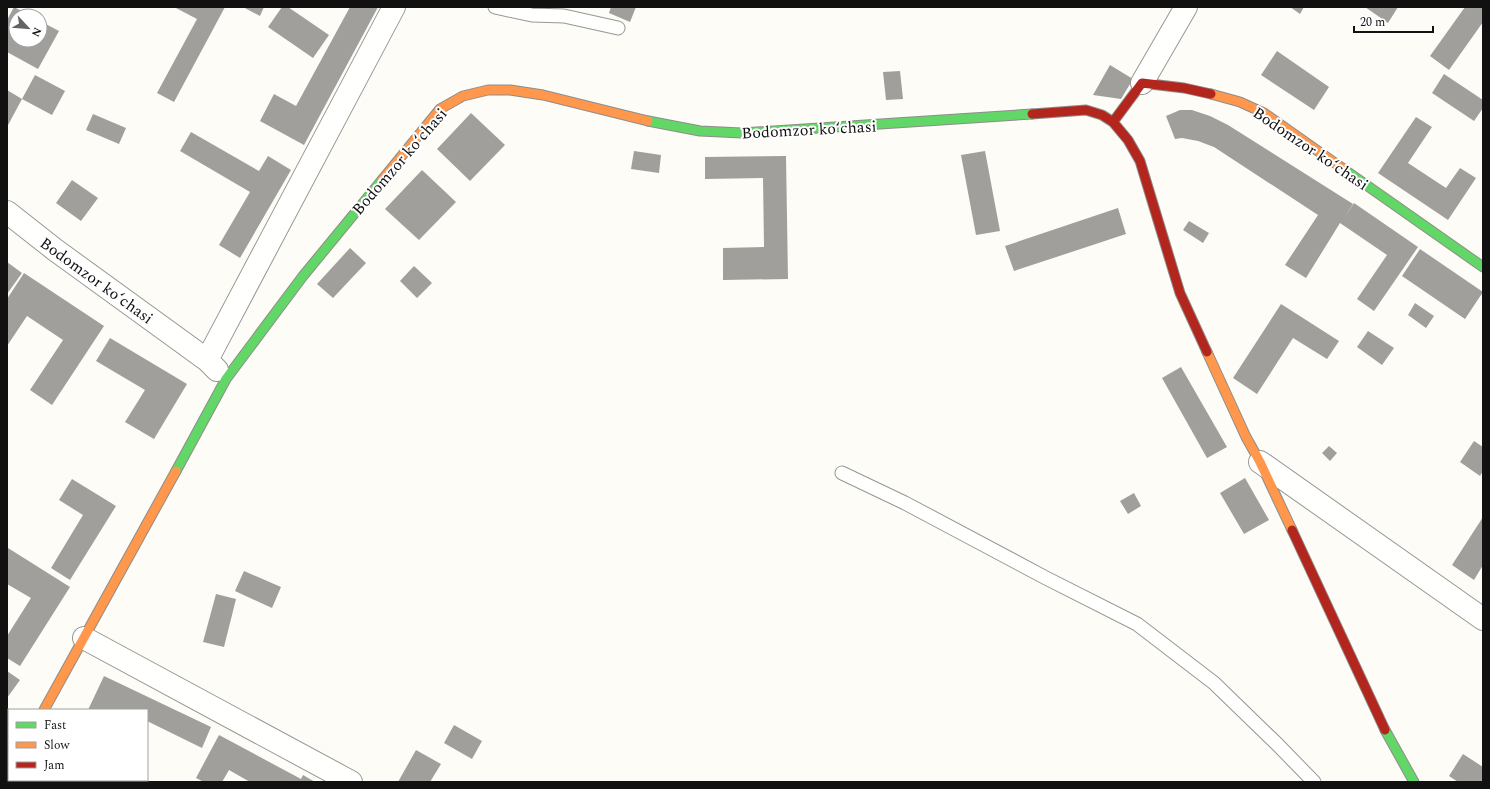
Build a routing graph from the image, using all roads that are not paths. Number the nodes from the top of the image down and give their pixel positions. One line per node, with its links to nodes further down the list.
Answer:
1 (394, 7): 9 (street)
2 (495, 7): 4 (lane)
3 (1186, 7): 5 (street)
4 (618, 28)
5 (1142, 83): 6 (street); 8 (street, Bodomzor koʻchasi)
6 (1113, 122): 10 (street, Bodomzor koʻchasi); 11 (street)
7 (7, 212): 9 (street, Bodomzor koʻchasi)
8 (1483, 267)
9 (207, 360): 10 (street, Bodomzor koʻchasi)
10 (226, 379): 14 (street)
11 (1260, 462): 13 (street); 18 (street)
12 (842, 473): 17 (lane)
13 (1483, 619)
14 (84, 638): 15 (street); 16 (street)
15 (45, 709)
16 (351, 782)
17 (1314, 782)
18 (1414, 782)

